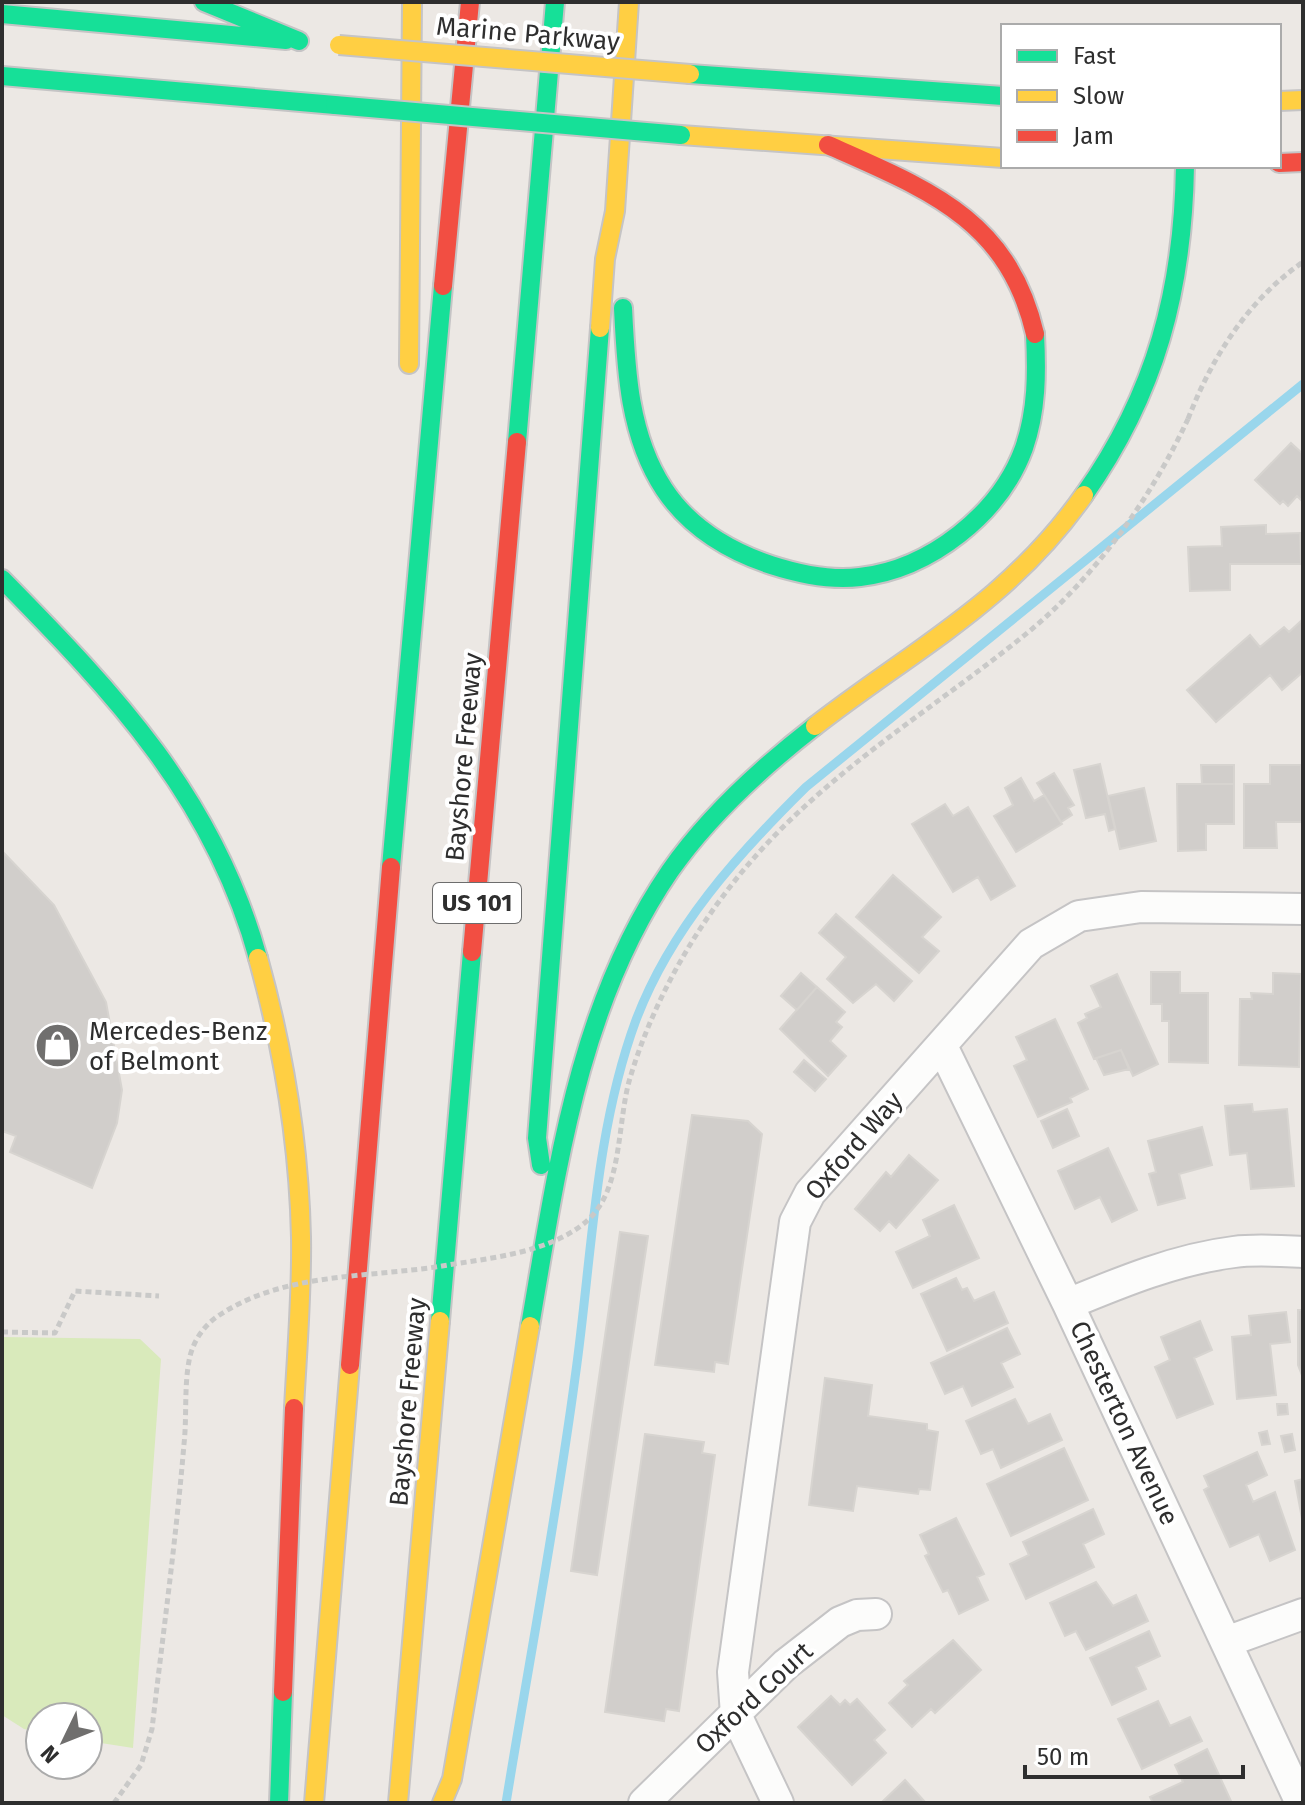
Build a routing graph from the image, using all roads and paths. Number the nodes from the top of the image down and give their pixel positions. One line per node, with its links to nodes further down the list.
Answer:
1 (204, 2): 7 (main road)
2 (412, 2): 19 (main road)
3 (470, 2): 22 (main road)
4 (555, 2): 37 (main road, Bayshore Freeway / US 101)
5 (629, 2): 17 (main road)
6 (2, 14): 7 (main road, Marine Parkway)
7 (319, 43): 9 (main road, Marine Parkway, bridge)
8 (2, 76): 12 (main road, bridge)
9 (1001, 96)
10 (1303, 100): 11 (main road)
11 (1281, 101)
12 (828, 145): 13 (main road); 17 (main road)
13 (1001, 158)
14 (1303, 162): 15 (main road)
15 (1281, 163)
16 (1185, 168): 25 (main road)
17 (615, 211): 25 (main road)
18 (1303, 262): 34 (path, bridge)
19 (409, 377)
20 (408, 455): 22 (main road)
21 (2, 579): 35 (main road)
22 (405, 692): 36 (main road)
23 (1303, 909): 24 (street, Oxford Way)
24 (942, 1046): 28 (street, Chesterton Avenue); 33 (street, Oxford Way)
25 (549, 1231): 38 (main road)
26 (1303, 1252): 28 (street)
27 (159, 1296): 29 (path)
28 (1068, 1304): 32 (street, Chesterton Avenue)
29 (2, 1332)
30 (876, 1614): 33 (street, Oxford Court)
31 (1303, 1614): 32 (street)
32 (1226, 1642): 41 (street, Chesterton Avenue)
33 (736, 1715): 39 (street, Oxford Court); 40 (street, Oxford Way)
34 (114, 1803)
35 (279, 1803)
36 (314, 1803)
37 (398, 1803)
38 (442, 1803)
39 (644, 1803)
40 (778, 1803)
41 (1301, 1803)

